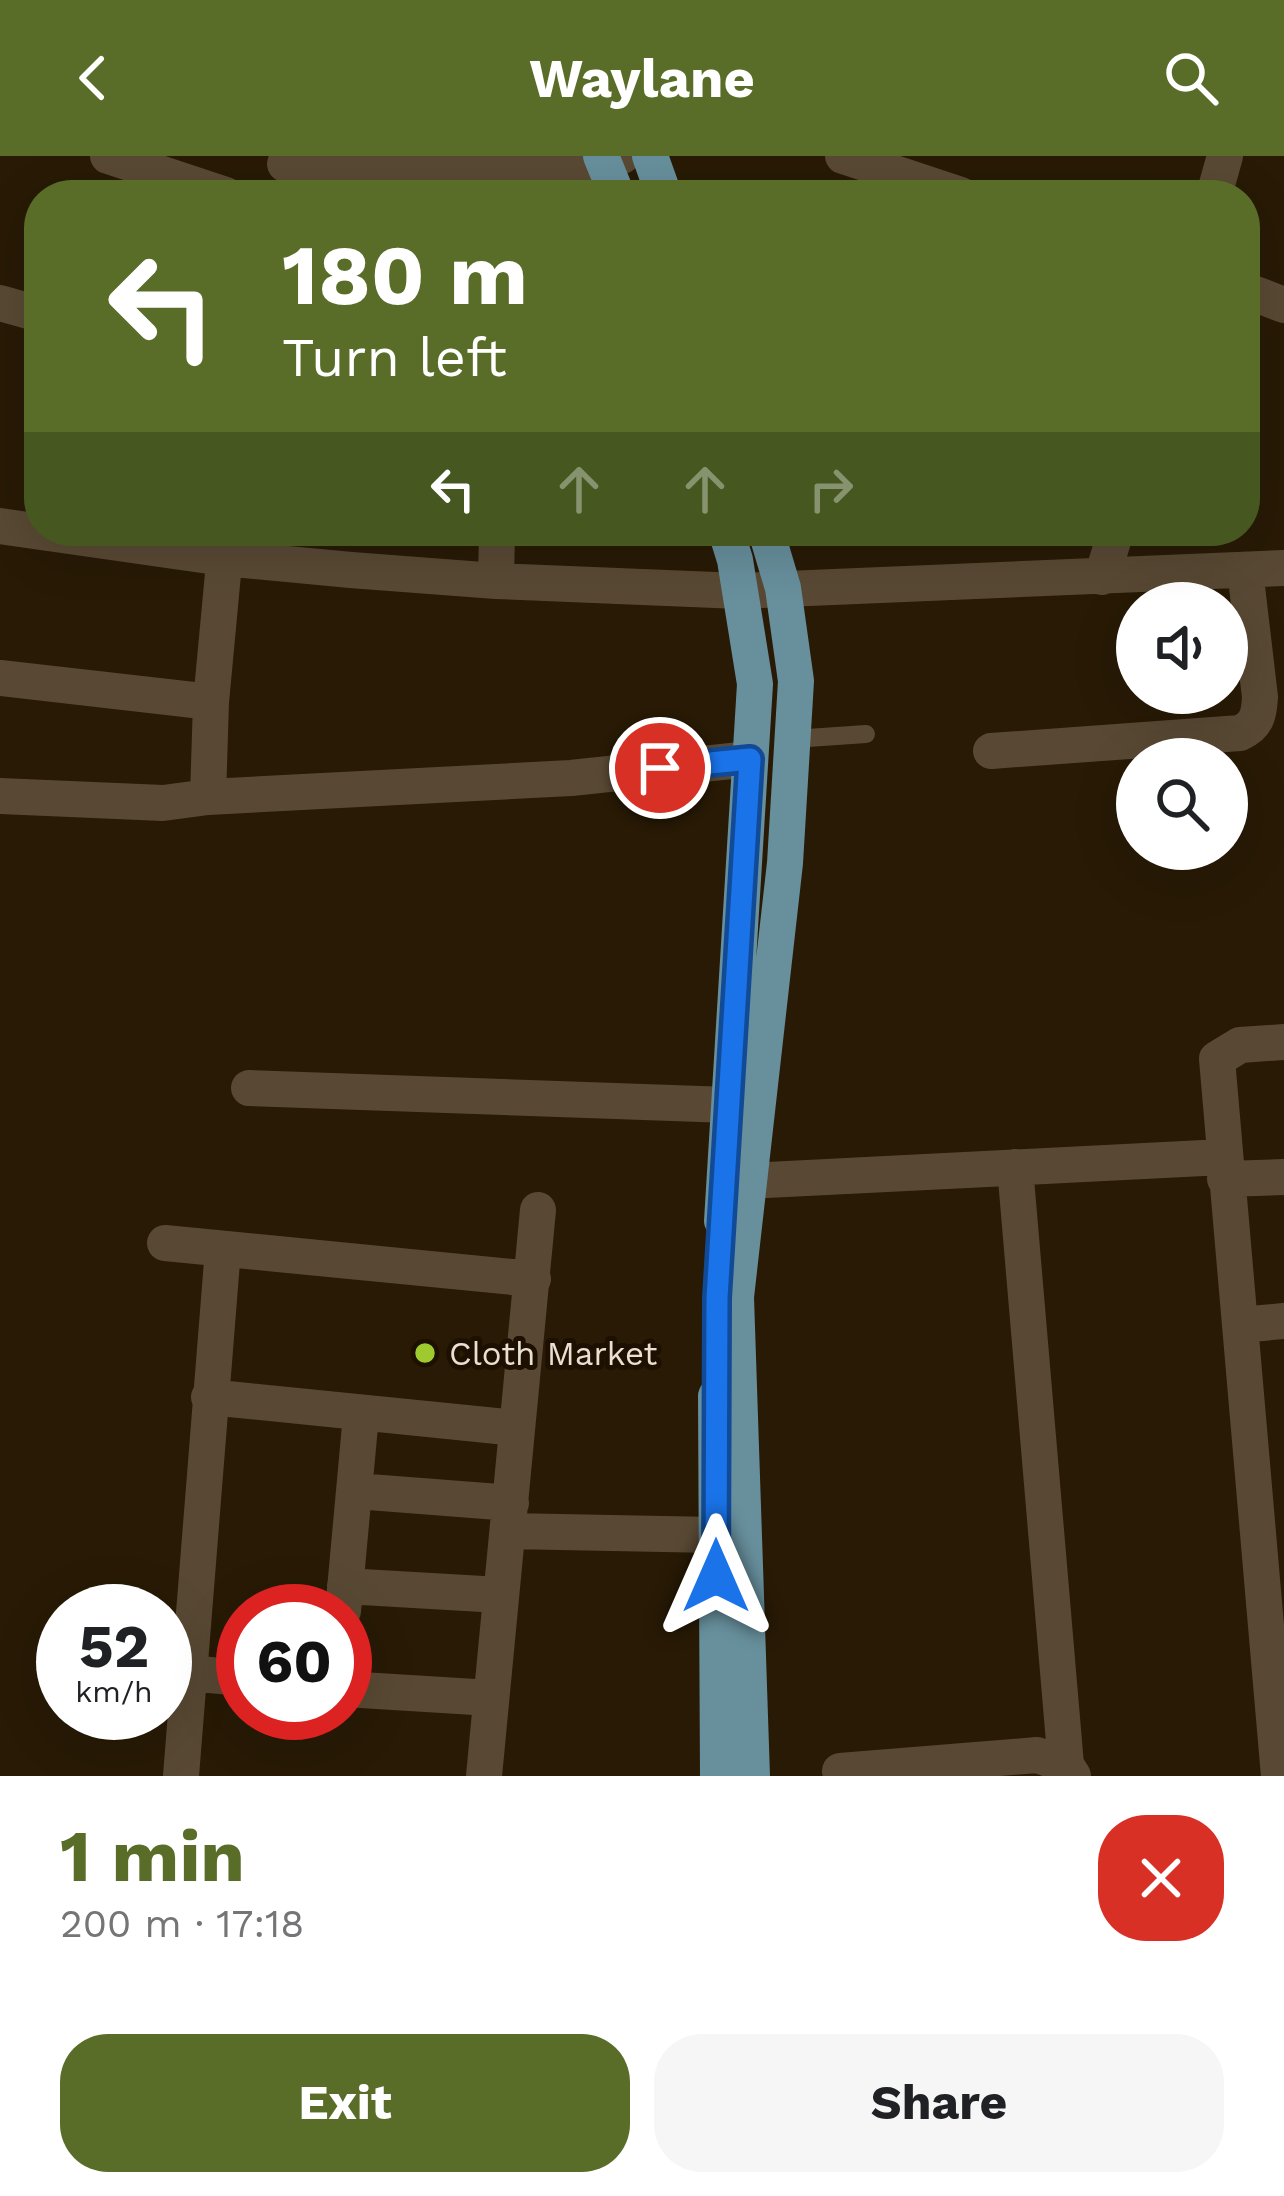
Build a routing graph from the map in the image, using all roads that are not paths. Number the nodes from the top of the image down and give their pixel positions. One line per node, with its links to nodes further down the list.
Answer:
1 (108, 156): 5 (street)
2 (843, 156): 8 (street)
3 (611, 167): 7 (street)
4 (283, 172): 6 (street)
5 (181, 180)
6 (476, 180)
7 (508, 180)
8 (916, 180)
9 (225, 546): 22 (street)
10 (240, 546): 18 (street)
11 (497, 546): 18 (street)
12 (730, 546): 20 (main road)
13 (770, 546): 19 (main road)
14 (1111, 546): 17 (street)
15 (1284, 568): 16 (street)
16 (1245, 570): 17 (street); 25 (street)
17 (1102, 577): 19 (street)
18 (496, 581): 20 (street)
19 (783, 588): 20 (street); 24 (main road)
20 (740, 591): 26 (main road)
21 (0, 678): 22 (street)
22 (211, 702): 28 (street)
23 (866, 734): 24 (lane)
24 (793, 739): 35 (main road)
25 (991, 752)
26 (750, 759): 28 (street); 31 (main road)
27 (0, 796): 28 (street)
28 (208, 797)
29 (1284, 1042): 33 (street)
30 (249, 1088): 31 (street)
31 (729, 1105): 48 (main road)
32 (1015, 1167): 33 (street); 35 (street); 59 (street)
33 (1224, 1168): 34 (street); 41 (street)
34 (1284, 1177)
35 (749, 1181): 63 (main road)
36 (538, 1210): 39 (street)
37 (165, 1243): 38 (street)
38 (223, 1249): 39 (street); 42 (street)
39 (533, 1279): 44 (street)
40 (1284, 1321): 41 (street)
41 (1240, 1325): 45 (street)
42 (209, 1397): 43 (street); 53 (street)
43 (361, 1415): 44 (street); 46 (street)
44 (517, 1428): 47 (street)
45 (1268, 1454): 50 (street)
46 (356, 1491): 47 (street); 49 (street)
47 (509, 1517): 48 (street); 51 (street)
48 (715, 1535): 62 (main road)
49 (346, 1584)
50 (1275, 1592): 56 (street)
51 (500, 1595): 52 (street); 55 (street)
52 (372, 1597)
53 (192, 1620)
54 (372, 1691): 55 (street)
55 (490, 1698): 61 (street)
56 (1280, 1726): 64 (street)
57 (184, 1740): 60 (street)
58 (840, 1771): 59 (street)
59 (1070, 1771)
60 (182, 1776)
61 (484, 1776)
62 (718, 1776)
63 (752, 1776)
64 (1279, 1776)

